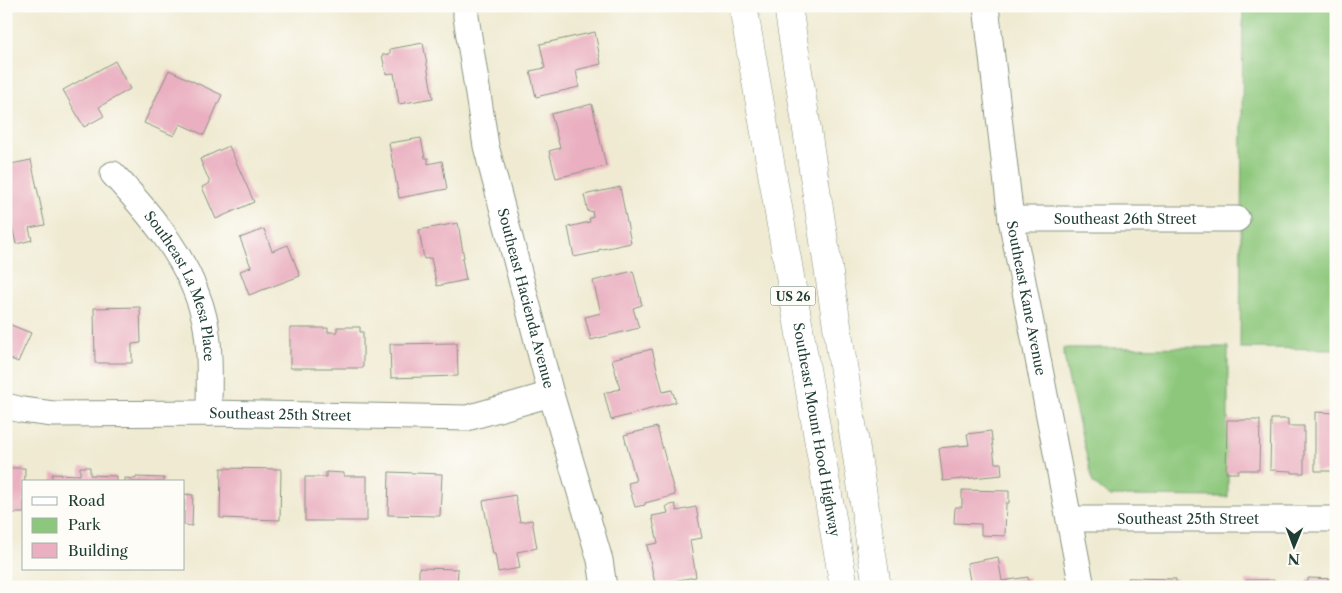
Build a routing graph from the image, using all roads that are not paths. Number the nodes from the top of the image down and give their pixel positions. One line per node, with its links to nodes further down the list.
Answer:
1 (466, 6): 8 (street, Southeast Hacienda Avenue)
2 (743, 6): 14 (highway, Southeast Mount Hood Highway / US 26)
3 (788, 6): 15 (highway, US 26)
4 (986, 6): 6 (street, Southeast Kane Avenue)
5 (112, 174): 10 (street, Southeast La Mesa Place)
6 (1011, 219): 7 (street, Southeast 26th Street); 11 (street, Southeast Kane Avenue)
7 (1237, 219)
8 (552, 394): 10 (street, Southeast 25th Street); 13 (street, Southeast Hacienda Avenue)
9 (6, 406): 10 (street, Southeast 25th Street)
10 (209, 413)
11 (1069, 519): 12 (street, Southeast 25th Street); 16 (street, Southeast Kane Avenue)
12 (1336, 519)
13 (604, 587)
14 (844, 587)
15 (877, 587)
16 (1082, 587)

